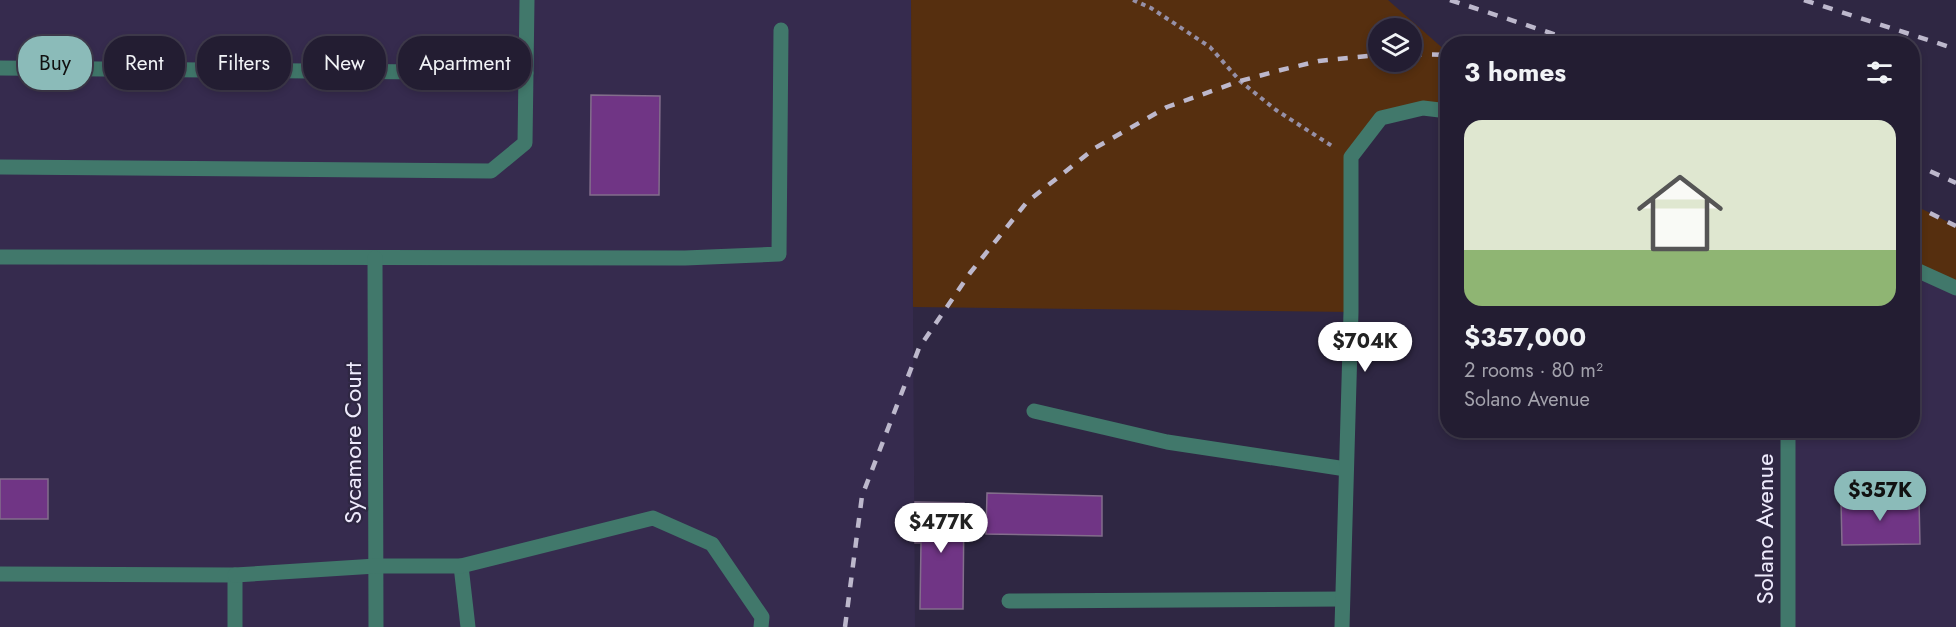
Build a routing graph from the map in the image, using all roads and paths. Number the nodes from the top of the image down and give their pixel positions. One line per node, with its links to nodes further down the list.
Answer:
1 (527, 0): 4 (street)
2 (1133, 0): 9 (path)
3 (781, 30): 12 (street)
4 (527, 36)
5 (0, 68): 6 (street)
6 (398, 72)
7 (526, 90): 10 (street)
8 (1440, 110): 9 (street)
9 (1351, 158): 17 (street)
10 (0, 167)
11 (0, 257): 12 (street)
12 (375, 258): 18 (street, Sycamore Court)
13 (1920, 272): 14 (street)
14 (1956, 288)
15 (1034, 411): 17 (street)
16 (1788, 438): 29 (street, Solano Avenue)
17 (1346, 469): 22 (street)
18 (376, 566): 19 (street); 21 (street); 25 (street, Sycamore Court)
19 (461, 566): 26 (street); 27 (street)
20 (0, 574): 21 (street)
21 (235, 574): 24 (street)
22 (1342, 599): 23 (street); 28 (street)
23 (1010, 601)
24 (235, 627)
25 (376, 627)
26 (468, 627)
27 (761, 627)
28 (1342, 627)
29 (1788, 627)

